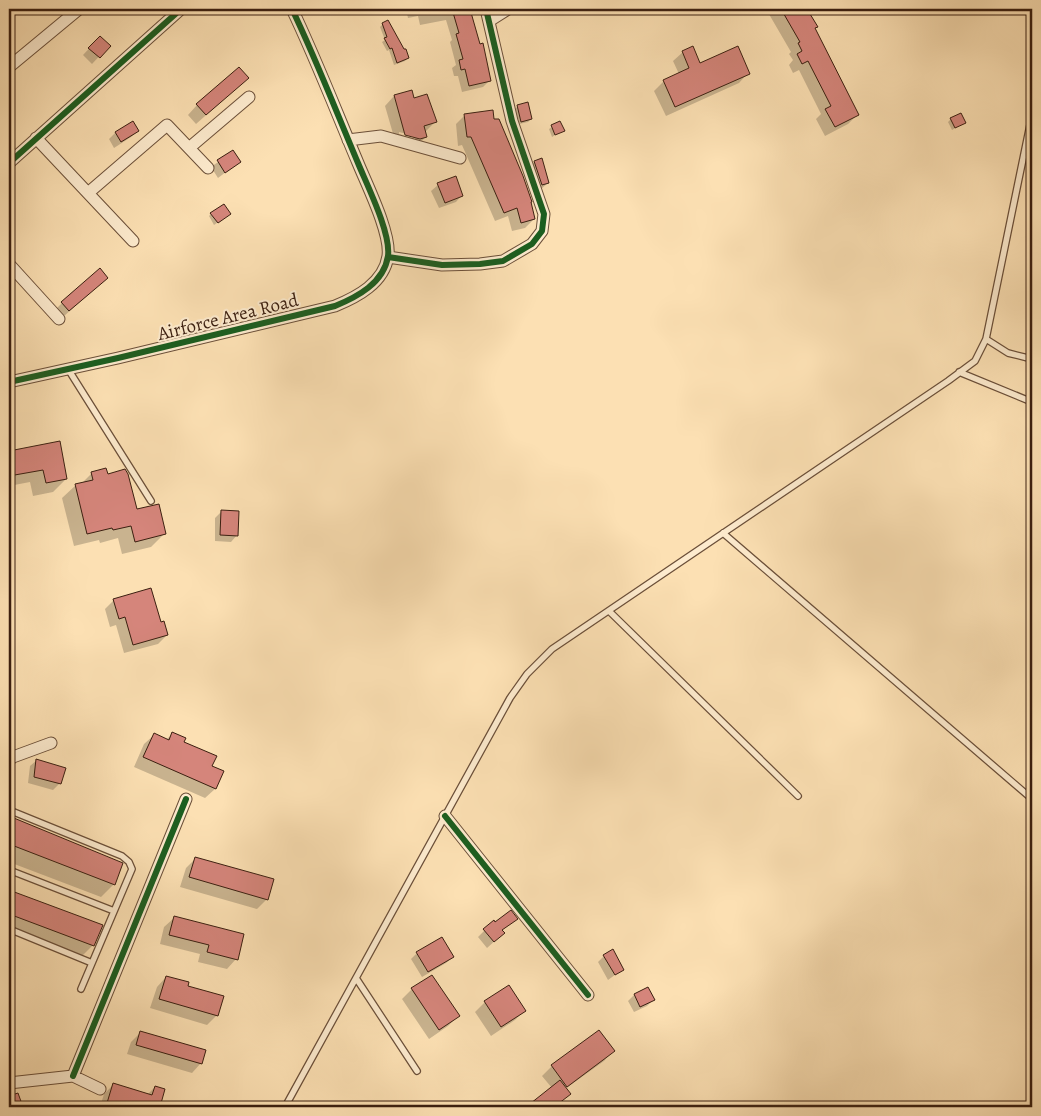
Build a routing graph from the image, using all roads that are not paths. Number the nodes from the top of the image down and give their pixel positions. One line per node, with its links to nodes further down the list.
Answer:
1 (79, 9): 7 (street)
2 (181, 9): 10 (street)
3 (292, 9): 11 (street)
4 (486, 9): 6 (street)
5 (508, 9): 6 (street)
6 (489, 21): 18 (street)
7 (9, 67)
8 (249, 97): 12 (street)
9 (1032, 115): 21 (lane)
10 (36, 138): 14 (street); 16 (street)
11 (348, 140): 13 (street); 18 (street)
12 (189, 148): 15 (street); 16 (street)
13 (460, 158)
14 (9, 162)
15 (208, 168)
16 (88, 193): 17 (street)
17 (133, 242)
18 (388, 257): 23 (street, Airforce Area Road)
19 (9, 264): 20 (street)
20 (59, 319)
21 (986, 339): 22 (lane); 24 (lane)
22 (1032, 359)
23 (68, 369): 25 (street, Airforce Area Road); 27 (lane)
24 (959, 372): 26 (lane); 28 (lane)
25 (9, 382)
26 (1032, 402)
27 (151, 501)
28 (723, 533): 29 (lane); 34 (lane)
29 (608, 610): 32 (lane); 36 (lane)
30 (51, 743): 31 (street)
31 (9, 760)
32 (798, 796)
33 (186, 799): 45 (street)
34 (1032, 799)
35 (9, 810): 38 (lane)
36 (445, 816): 41 (lane); 43 (street)
37 (9, 870): 38 (lane)
38 (114, 911): 40 (lane)
39 (9, 929): 40 (lane)
40 (92, 963): 42 (lane)
41 (356, 978): 44 (lane); 48 (lane)
42 (81, 989)
43 (588, 995)
44 (417, 1071)
45 (73, 1076): 46 (street); 47 (street)
46 (9, 1083)
47 (100, 1090)
48 (285, 1107)

